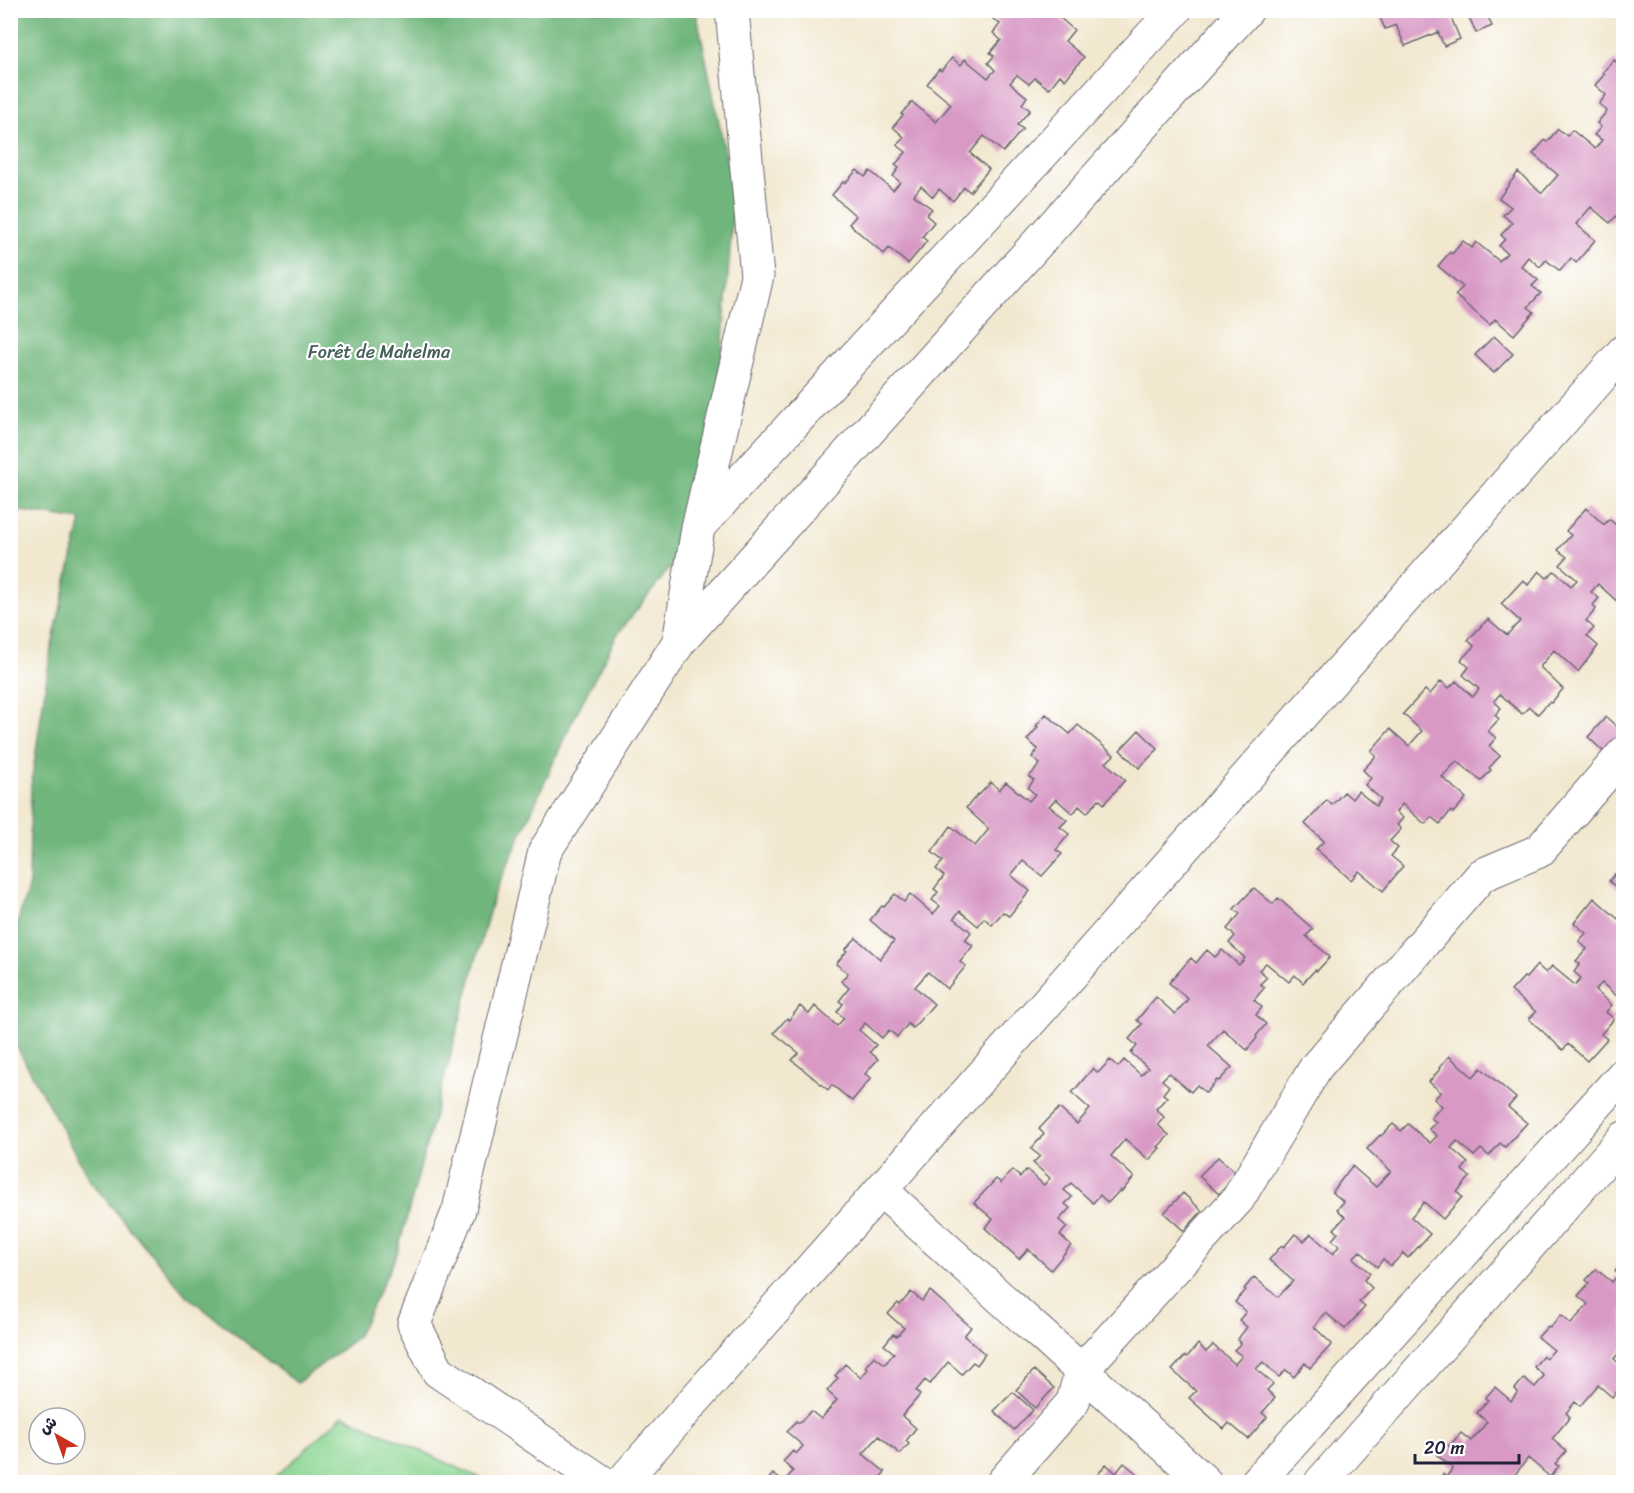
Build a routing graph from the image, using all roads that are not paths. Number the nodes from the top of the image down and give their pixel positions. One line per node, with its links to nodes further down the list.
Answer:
1 (732, 10): 5 (street)
2 (1175, 10): 5 (street)
3 (1246, 10): 6 (street)
4 (1623, 351): 10 (street)
5 (698, 528): 6 (street)
6 (679, 642): 12 (street)
7 (1623, 753): 11 (street)
8 (1623, 1074): 16 (street)
9 (1623, 1138): 17 (street)
10 (880, 1190): 11 (street); 13 (street)
11 (1081, 1371): 14 (street); 15 (street)
12 (602, 1482)
13 (622, 1482)
14 (1003, 1482)
15 (1205, 1482)
16 (1257, 1482)
17 (1321, 1482)

